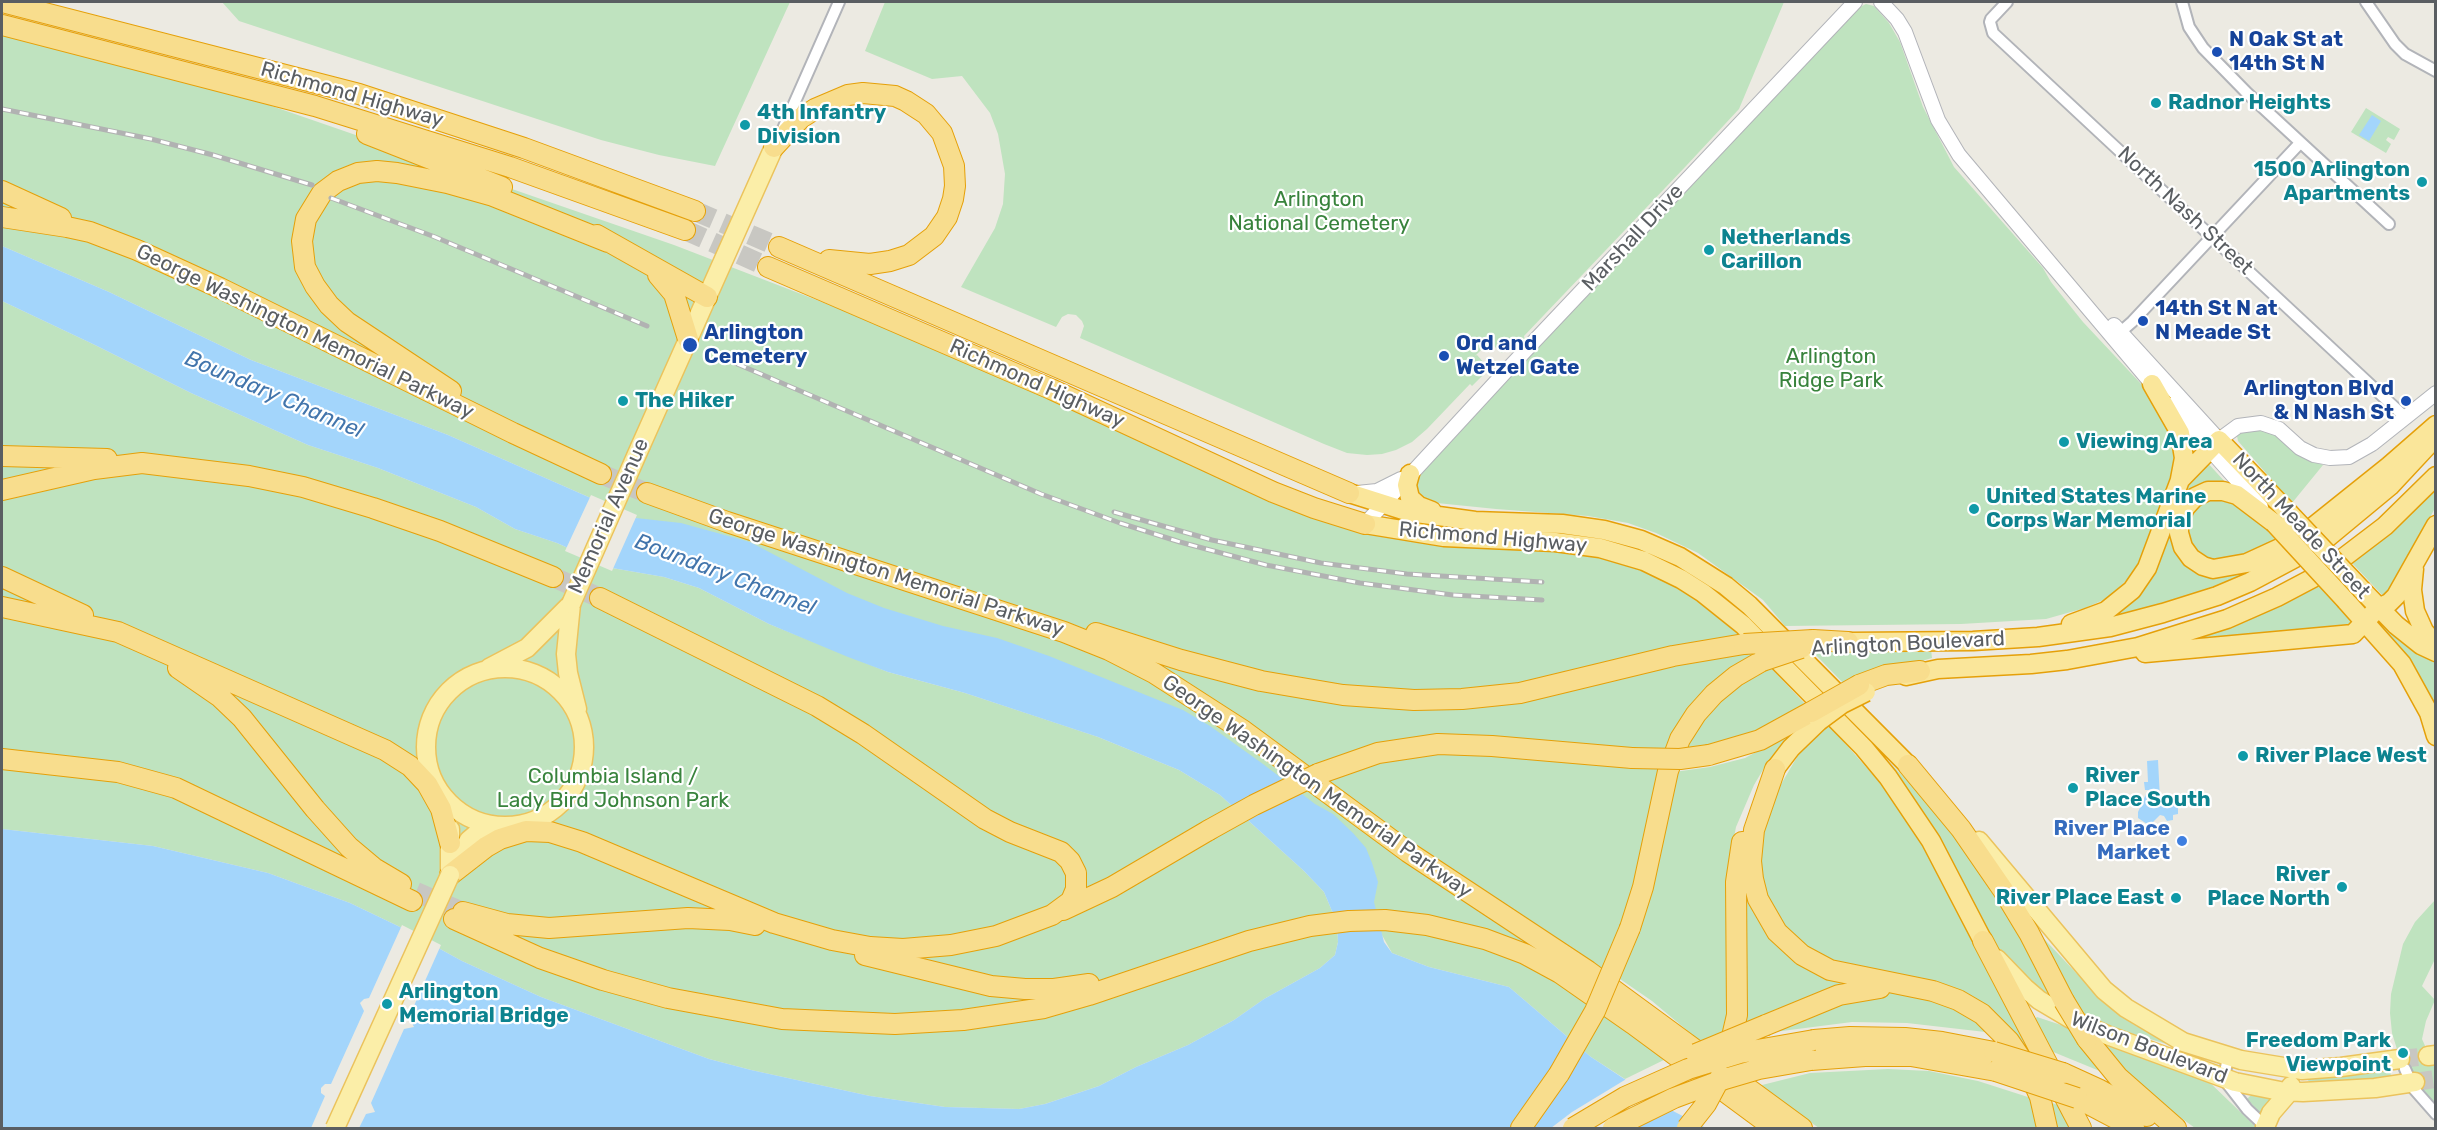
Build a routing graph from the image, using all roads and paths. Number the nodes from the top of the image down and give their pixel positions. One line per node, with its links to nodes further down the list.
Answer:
1 (2, 2): 14 (highway, Richmond Highway)
2 (839, 2): 12 (street, Memorial Avenue)
3 (1855, 2): 36 (street, Marshall Drive)
4 (1881, 2): 24 (street, North Meade Street)
5 (2007, 2): 19 (street, North Nash Street)
6 (2181, 2): 11 (street)
7 (2366, 2): 9 (street)
8 (2, 26): 10 (highway, Richmond Highway)
9 (2436, 71)
10 (226, 82): 17 (highway, Richmond Highway); 20 (highway)
11 (2300, 143): 16 (street); 19 (street)
12 (774, 147): 23 (main road, Memorial Avenue); 41 (highway, Richmond Highway)
13 (2, 191): 18 (highway)
14 (695, 211)
15 (2, 217): 18 (highway, George Washington Memorial Parkway)
16 (2389, 224)
17 (685, 230)
18 (90, 232): 30 (highway, George Washington Memorial Parkway)
19 (2213, 236): 24 (street); 28 (street, North Nash Street)
20 (608, 242): 21 (highway); 30 (highway)
21 (643, 262): 23 (highway); 25 (highway)
22 (768, 267): 45 (highway, Richmond Highway)
23 (707, 297): 25 (main road, Memorial Avenue)
24 (2117, 335): 26 (street, North Meade Street); 32 (street, North Meade Street)
25 (688, 339): 54 (main road, Memorial Avenue, bridge)
26 (2152, 384): 32 (street, North Meade Street); 38 (highway)
27 (2436, 393): 28 (street)
28 (2406, 418): 32 (street)
29 (2436, 425): 31 (highway)
30 (513, 433): 35 (highway, George Washington Memorial Parkway)
31 (2436, 436)
32 (2214, 444): 38 (highway); 43 (highway, North Meade Street)
33 (2, 456): 34 (highway)
34 (142, 463): 39 (highway); 50 (highway)
35 (600, 474)
36 (1410, 474): 41 (street, Marshall Drive); 42 (street, Marshall Drive); 44 (highway)
37 (2436, 476): 47 (highway)
38 (2180, 480): 58 (highway)
39 (2, 490)
40 (647, 493): 55 (highway, George Washington Memorial Parkway)
41 (1349, 493): 42 (highway, Richmond Highway)
42 (1382, 505): 44 (highway, Richmond Highway); 45 (street, Marshall Drive)
43 (2282, 518): 56 (highway, North Meade Street, bridge); 56 (highway, North Meade Street, bridge); 58 (highway, Arlington Boulevard)
44 (1454, 519): 75 (highway, Richmond Highway)
45 (1365, 524): 86 (highway, Richmond Highway)
46 (2436, 525): 48 (highway)
47 (2343, 558)
48 (2415, 561): 56 (highway); 63 (highway)
49 (2, 577): 57 (highway)
50 (554, 578)
51 (2313, 578): 64 (highway, Arlington Boulevard)
52 (600, 598): 83 (highway)
53 (2, 608): 57 (highway)
54 (568, 610): 66 (main road, Memorial Avenue); 70 (main road, Memorial Avenue)
55 (1006, 612): 61 (highway, bridge); 103 (highway, George Washington Memorial Parkway)
56 (2371, 614): 59 (highway); 65 (highway, North Meade Street); 68 (highway)
57 (118, 632): 60 (highway)
58 (2018, 639): 62 (highway, Arlington Boulevard)
59 (2286, 641): 64 (highway); 68 (highway)
60 (142, 642): 72 (highway); 73 (highway)
61 (1816, 642): 62 (highway, Arlington Boulevard); 97 (highway, Arlington Boulevard, bridge)
62 (1848, 642)
63 (2436, 645)
64 (2120, 651): 67 (highway, Arlington Boulevard)
65 (2436, 652)
66 (487, 669): 70 (main road); 74 (main road)
67 (1920, 671): 69 (highway, bridge)
68 (2415, 686): 71 (highway)
69 (1815, 716): 76 (highway); 83 (highway, bridge)
70 (579, 717): 78 (main road)
71 (2436, 736)
72 (371, 744): 74 (highway); 81 (highway)
73 (2, 759)
74 (427, 765): 77 (main road)
75 (1908, 765): 89 (main road, Wilson Boulevard); 108 (highway, bridge)
76 (1775, 769): 88 (highway); 101 (highway, bridge)
77 (440, 790): 79 (main road); 81 (main road)
78 (526, 824): 79 (main road); 80 (highway)
79 (490, 825): 82 (main road)
80 (582, 842): 82 (highway); 84 (highway)
81 (450, 843): 82 (main road)
82 (450, 875): 96 (main road, bridge)
83 (1052, 915): 85 (highway)
84 (805, 933): 85 (highway); 87 (highway, George Washington Memorial Parkway)
85 (832, 940): 87 (highway)
86 (1983, 941): 93 (main road, Wilson Boulevard); 105 (highway)
87 (1211, 953): 102 (highway, George Washington Memorial Parkway)
88 (1913, 987): 98 (highway, bridge); 104 (highway)
89 (2228, 1057): 91 (main road, Wilson Boulevard); 93 (street)
90 (1995, 1062): 99 (highway, bridge); 100 (highway, bridge); 106 (highway, bridge); 107 (highway, bridge)
91 (2291, 1069): 92 (main road, Wilson Boulevard); 94 (main road)
92 (2407, 1073): 94 (main road, Wilson Boulevard); 95 (street)
93 (2224, 1078): 94 (main road, Wilson Boulevard); 109 (street)
94 (2290, 1092): 109 (main road)
95 (2436, 1114)
96 (335, 1128)
97 (1521, 1128)
98 (1559, 1128)
99 (1573, 1128)
100 (1613, 1128)
101 (1687, 1128)
102 (1774, 1128)
103 (1802, 1128)
104 (2048, 1128)
105 (2081, 1128)
106 (2134, 1128)
107 (2167, 1128)
108 (2176, 1128)
109 (2266, 1128)

